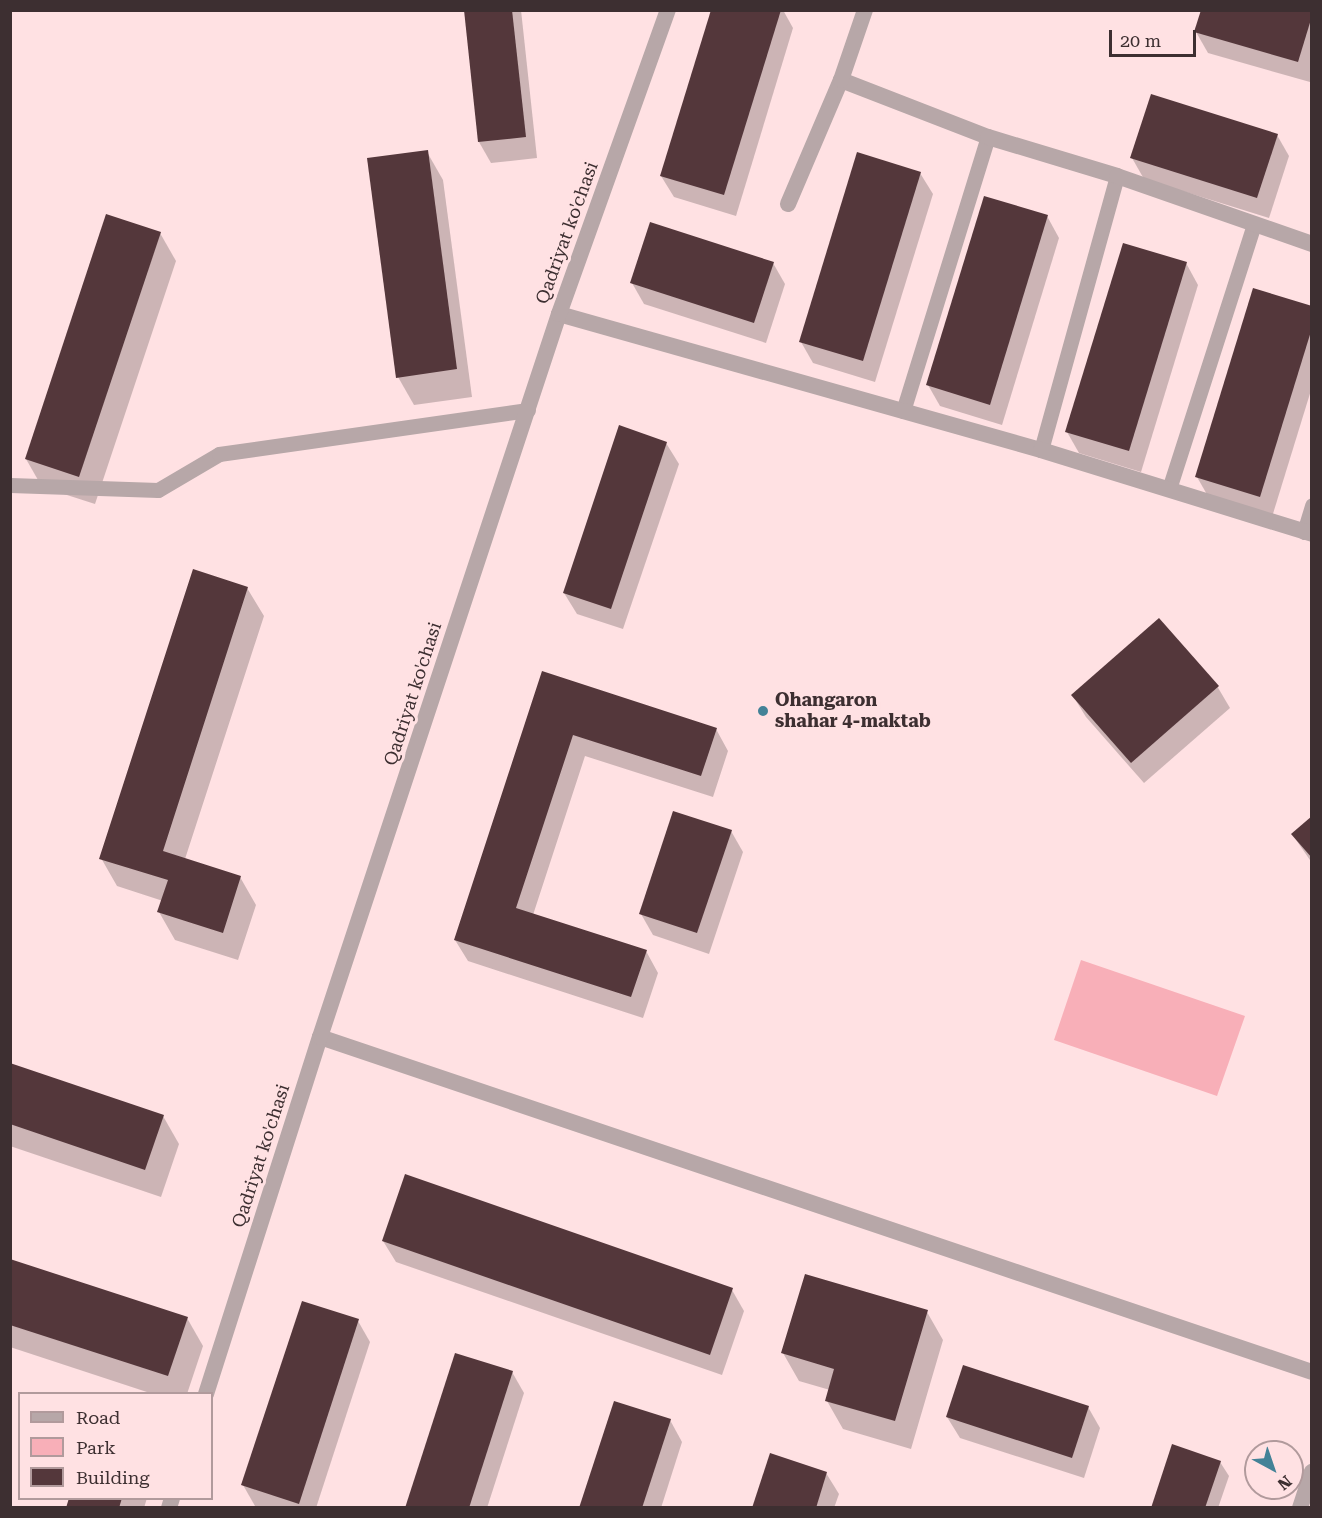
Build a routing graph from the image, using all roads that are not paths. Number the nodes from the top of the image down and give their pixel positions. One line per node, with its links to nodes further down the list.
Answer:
1 (668, 10): 9 (street, Qadriyat ko'chasi)
2 (865, 10): 3 (street)
3 (841, 80): 4 (street); 6 (street)
4 (988, 137): 5 (street); 11 (lane)
5 (1117, 176): 7 (street); 12 (lane)
6 (788, 204)
7 (1254, 224): 8 (street); 14 (lane)
8 (1311, 244)
9 (559, 314): 10 (street, Qadriyat ko'chasi); 11 (street)
10 (528, 410): 13 (lane); 17 (street, Qadriyat ko'chasi)
11 (903, 411): 12 (street)
12 (1041, 450): 14 (street)
13 (10, 485)
14 (1169, 489): 16 (street)
15 (1311, 505): 16 (lane)
16 (1308, 533)
17 (320, 1037): 18 (street); 19 (street, Qadriyat ko'chasi)
18 (1311, 1372)
19 (207, 1392)
20 (1311, 1472): 21 (street)
21 (1300, 1508)

